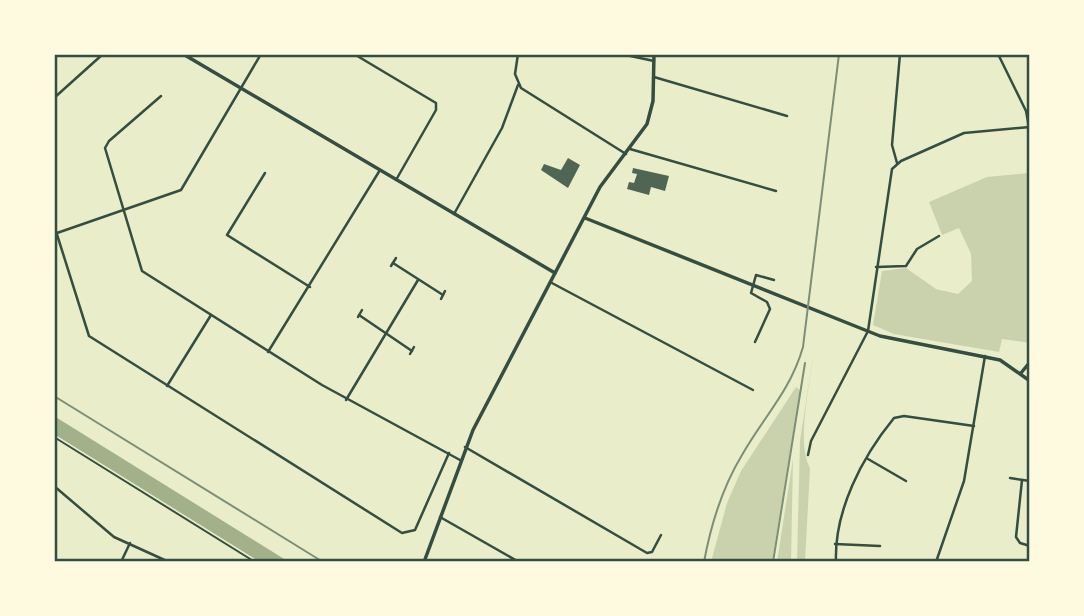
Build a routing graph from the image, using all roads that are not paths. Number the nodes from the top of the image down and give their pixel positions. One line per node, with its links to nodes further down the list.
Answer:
1 (103, 54): 15 (street)
2 (183, 54): 13 (street)
3 (261, 54): 13 (street)
4 (354, 54): 22 (street)
5 (517, 54): 12 (street)
6 (621, 54): 10 (street)
7 (654, 54): 10 (street)
8 (900, 54): 19 (street)
9 (999, 54): 17 (street)
10 (654, 61): 11 (street)
11 (654, 77): 16 (street); 18 (street)
12 (518, 84): 18 (street); 25 (street)
13 (240, 90): 20 (street); 24 (street)
14 (160, 96): 24 (street)
15 (54, 98)
16 (787, 116)
17 (1029, 127): 19 (street)
18 (628, 152): 23 (street); 26 (street)
19 (897, 163): 31 (street)
20 (380, 170): 22 (street); 37 (street)
21 (265, 173): 37 (street)
22 (396, 180): 25 (street)
23 (776, 191)
24 (123, 211): 28 (street); 40 (street)
25 (454, 214): 32 (street)
26 (584, 218): 32 (street); 36 (street)
27 (54, 225): 28 (street)
28 (57, 233): 50 (street)
29 (939, 236): 31 (street)
30 (396, 258): 33 (street)
31 (876, 267): 41 (street)
32 (555, 273): 35 (street)
33 (418, 280): 38 (street); 42 (street)
34 (774, 280): 36 (street)
35 (550, 282): 51 (street); 54 (street)
36 (751, 284): 41 (street); 43 (street)
37 (310, 287): 45 (street)
38 (443, 295)
39 (362, 310): 42 (street)
40 (211, 316): 45 (street); 50 (street)
41 (868, 331): 46 (street); 56 (street)
42 (386, 333): 44 (street); 52 (street)
43 (755, 342)
44 (412, 351)
45 (268, 352): 52 (street)
46 (985, 356): 48 (street); 53 (street)
47 (1030, 362): 48 (street)
48 (1021, 373): 49 (street)
49 (1030, 381)
50 (167, 386): 55 (street)
51 (753, 390)
52 (346, 400): 55 (street)
53 (974, 426): 57 (street); 75 (street)
54 (465, 447): 58 (street); 65 (street)
55 (449, 453): 58 (street)
56 (808, 455)
57 (868, 459): 61 (street); 67 (street)
58 (460, 460): 64 (street)
59 (1010, 478): 60 (street)
60 (1022, 480): 62 (street); 68 (street)
61 (906, 481)
62 (1030, 481)
63 (54, 486): 66 (street)
64 (440, 517): 72 (street); 73 (street)
65 (661, 535)
66 (130, 543): 70 (street); 71 (street)
67 (835, 544): 69 (street); 74 (street)
68 (1030, 545)
69 (880, 546)
70 (121, 562)
71 (169, 562)
72 (424, 562)
73 (519, 562)
74 (836, 562)
75 (936, 562)

